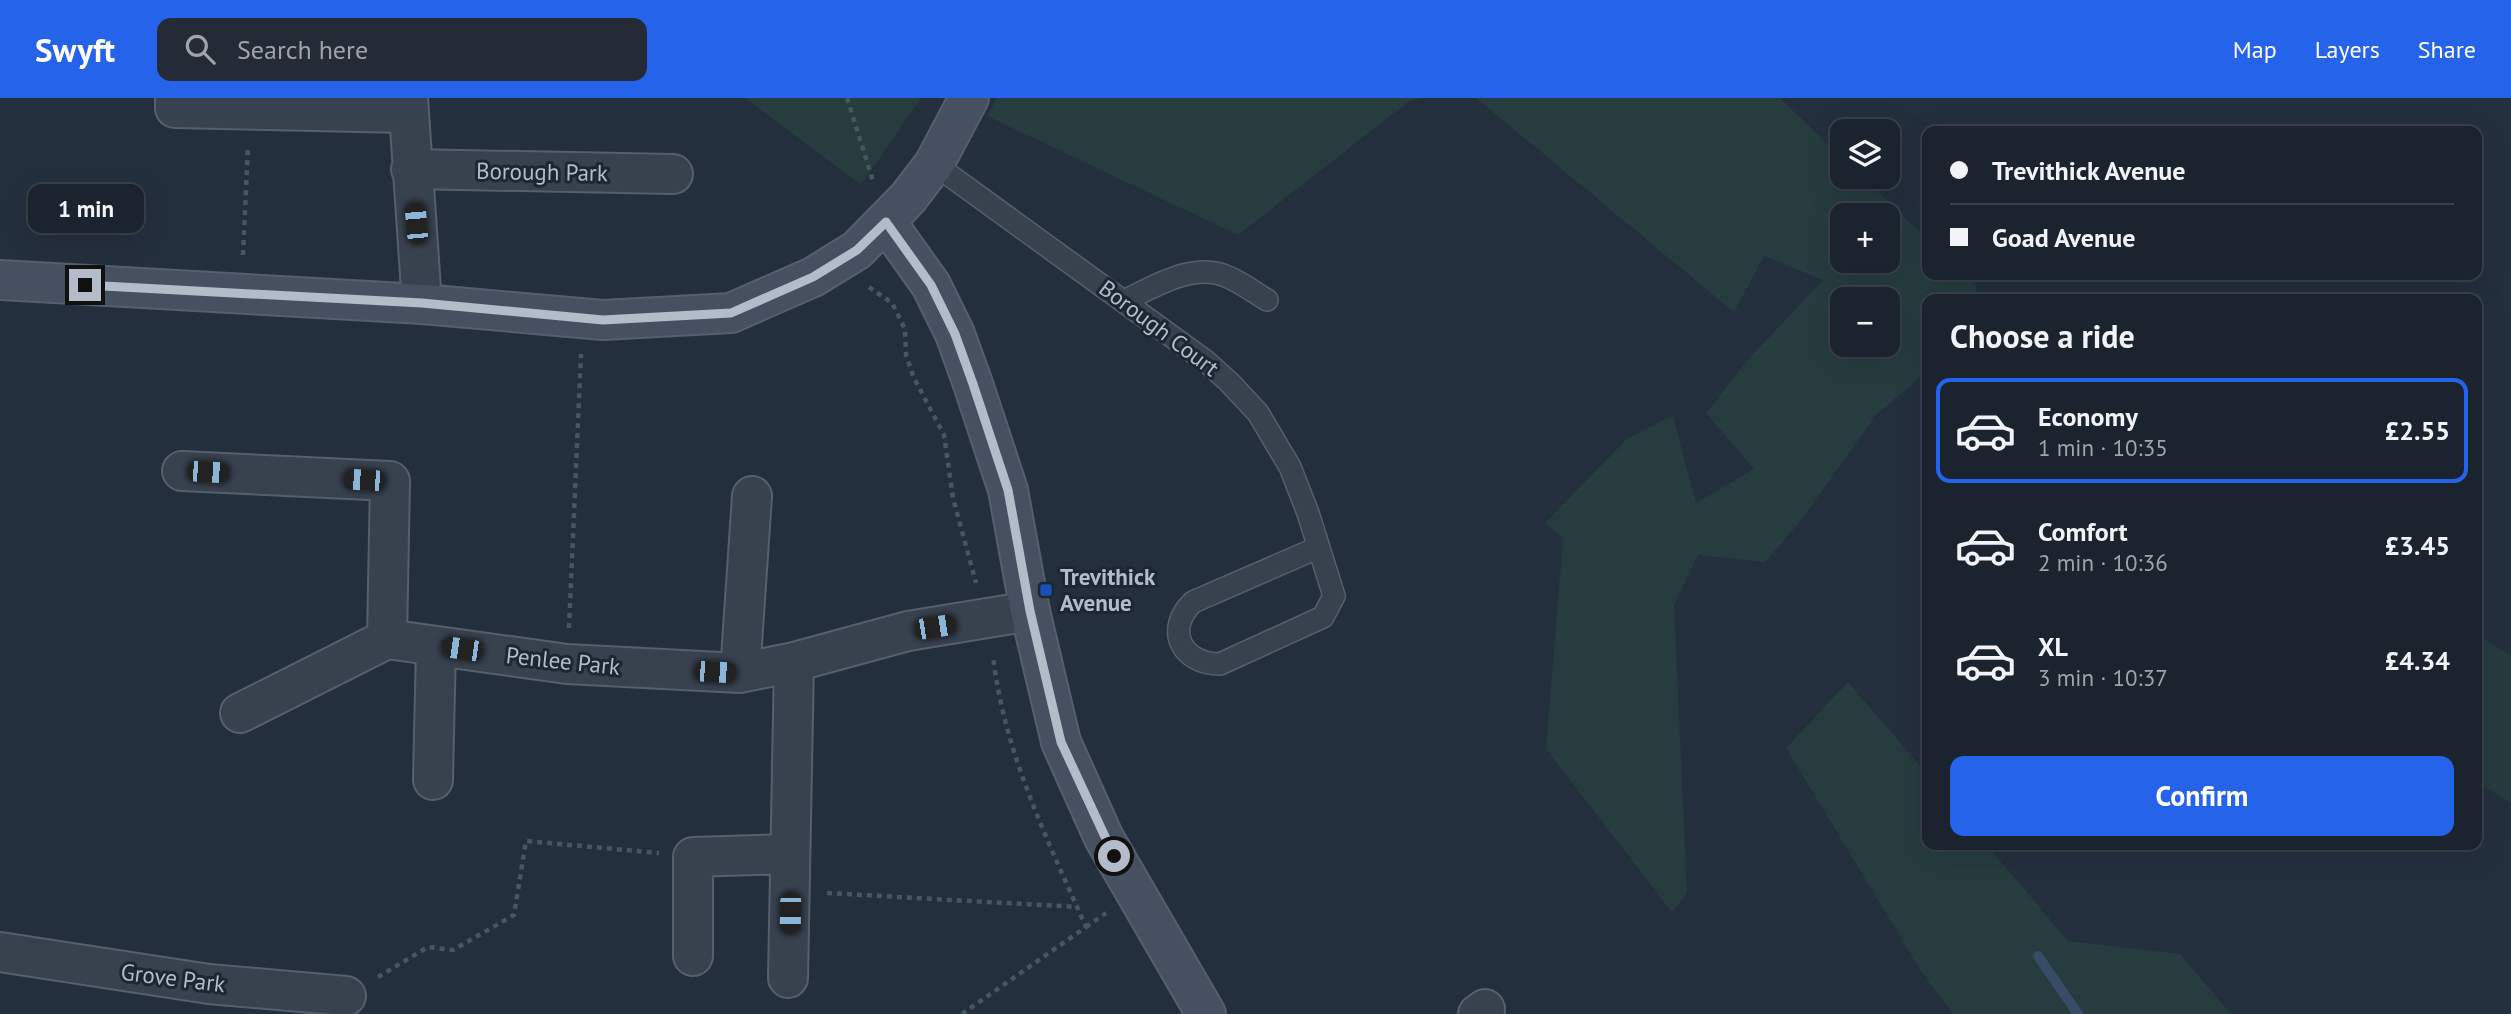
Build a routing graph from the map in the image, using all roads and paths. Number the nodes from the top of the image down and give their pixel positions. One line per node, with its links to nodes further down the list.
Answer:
1 (175, 98): 5 (street)
2 (847, 98): 9 (path)
3 (968, 98): 6 (street)
4 (407, 105): 5 (street); 7 (street)
5 (250, 109): 11 (path)
6 (934, 164): 9 (street); 13 (lane, Borough Court)
7 (411, 169): 8 (street, Borough Park); 14 (street)
8 (673, 174)
9 (886, 222): 15 (street); 19 (street)
10 (0, 280): 11 (street)
11 (241, 293): 14 (street)
12 (1266, 300): 13 (lane)
13 (1124, 301): 18 (lane, Borough Court)
14 (422, 303): 15 (street)
15 (583, 318): 23 (path)
16 (182, 471): 20 (street)
17 (752, 496): 24 (street)
18 (1317, 548): 18 (lane, Borough Court)
19 (1030, 611): 22 (street, Penlee Park); 35 (street)
20 (387, 639): 21 (street, Penlee Park); 25 (street)
21 (436, 646): 23 (street, Penlee Park); 26 (street)
22 (794, 662): 24 (street, Penlee Park); 27 (street)
23 (567, 664): 24 (street, Penlee Park)
24 (740, 673)
25 (240, 713)
26 (433, 780)
27 (790, 854): 28 (street); 29 (street)
28 (693, 857): 32 (street); 34 (path)
29 (790, 891): 30 (path); 33 (street)
30 (1077, 907)
31 (0, 952): 34 (street, Grove Park)
32 (693, 956)
33 (789, 978)
34 (346, 996)
35 (1206, 1014)

